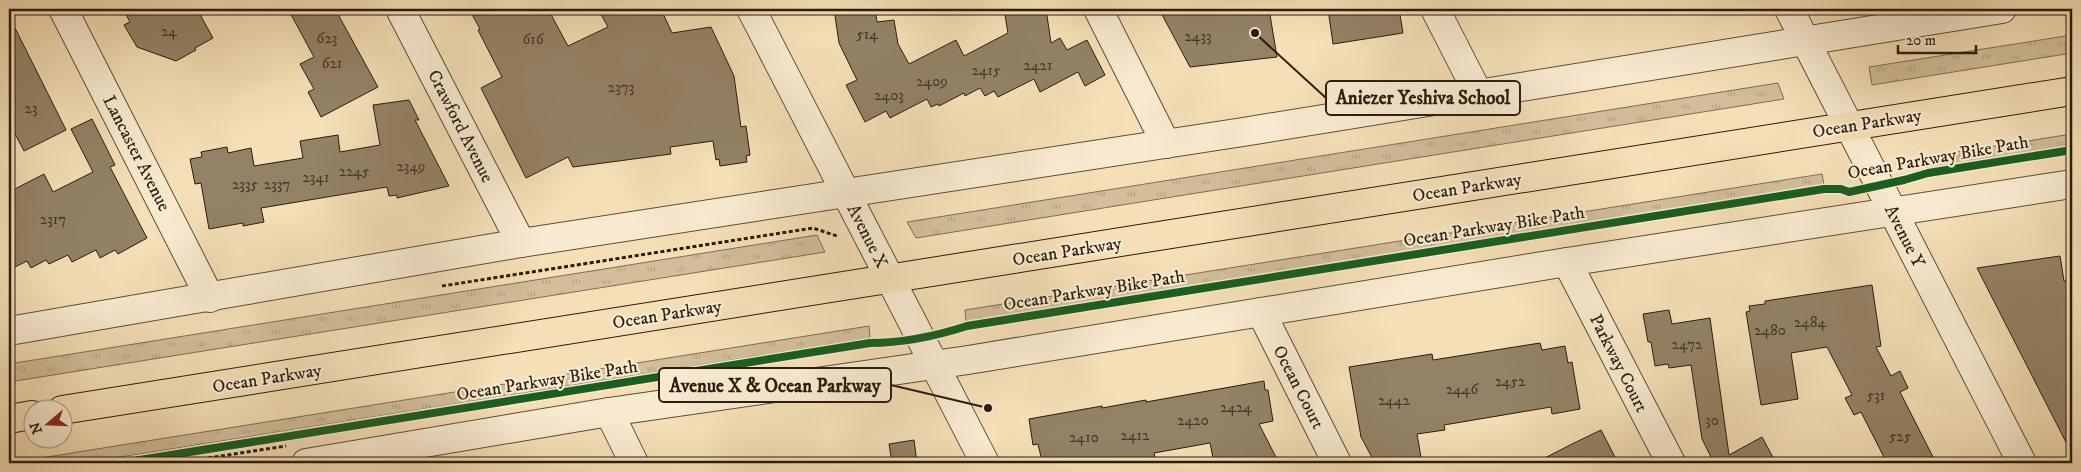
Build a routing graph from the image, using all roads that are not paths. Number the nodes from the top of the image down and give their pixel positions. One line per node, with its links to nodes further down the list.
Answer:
1 (63, 9): 19 (street, Lancaster Avenue)
2 (400, 9): 16 (street, Crawford Avenue)
3 (751, 9): 14 (street, Avenue X)
4 (1098, 9): 12 (street)
5 (1435, 9): 10 (street)
6 (1788, 9): 8 (street, Avenue Y)
7 (2002, 9): 8 (street)
8 (1805, 40): 10 (street); 11 (street, Avenue Y)
9 (2072, 91): 11 (main road, Ocean Parkway)
10 (1479, 95): 12 (street)
11 (1849, 126): 15 (street, Avenue Y); 18 (main road, Ocean Parkway)
12 (1166, 144): 14 (street)
13 (2072, 184): 15 (street)
14 (847, 194): 16 (street); 18 (street, Avenue X)
15 (1893, 212): 17 (street); 32 (street, Avenue Y)
16 (521, 243): 19 (street)
17 (1567, 262): 20 (street); 31 (street, Parkway Court)
18 (890, 279): 22 (street, Avenue X); 23 (main road, Ocean Parkway)
19 (210, 298): 21 (street)
20 (1261, 312): 22 (street); 30 (street, Ocean Court)
21 (9, 331)
22 (934, 364): 24 (street); 29 (street, Avenue X)
23 (72, 408)
24 (609, 412): 27 (street); 28 (street)
25 (22, 417): 26 (main road)
26 (9, 419)
27 (306, 463)
28 (634, 463)
29 (985, 463)
30 (1337, 463)
31 (1671, 463)
32 (2022, 463)

